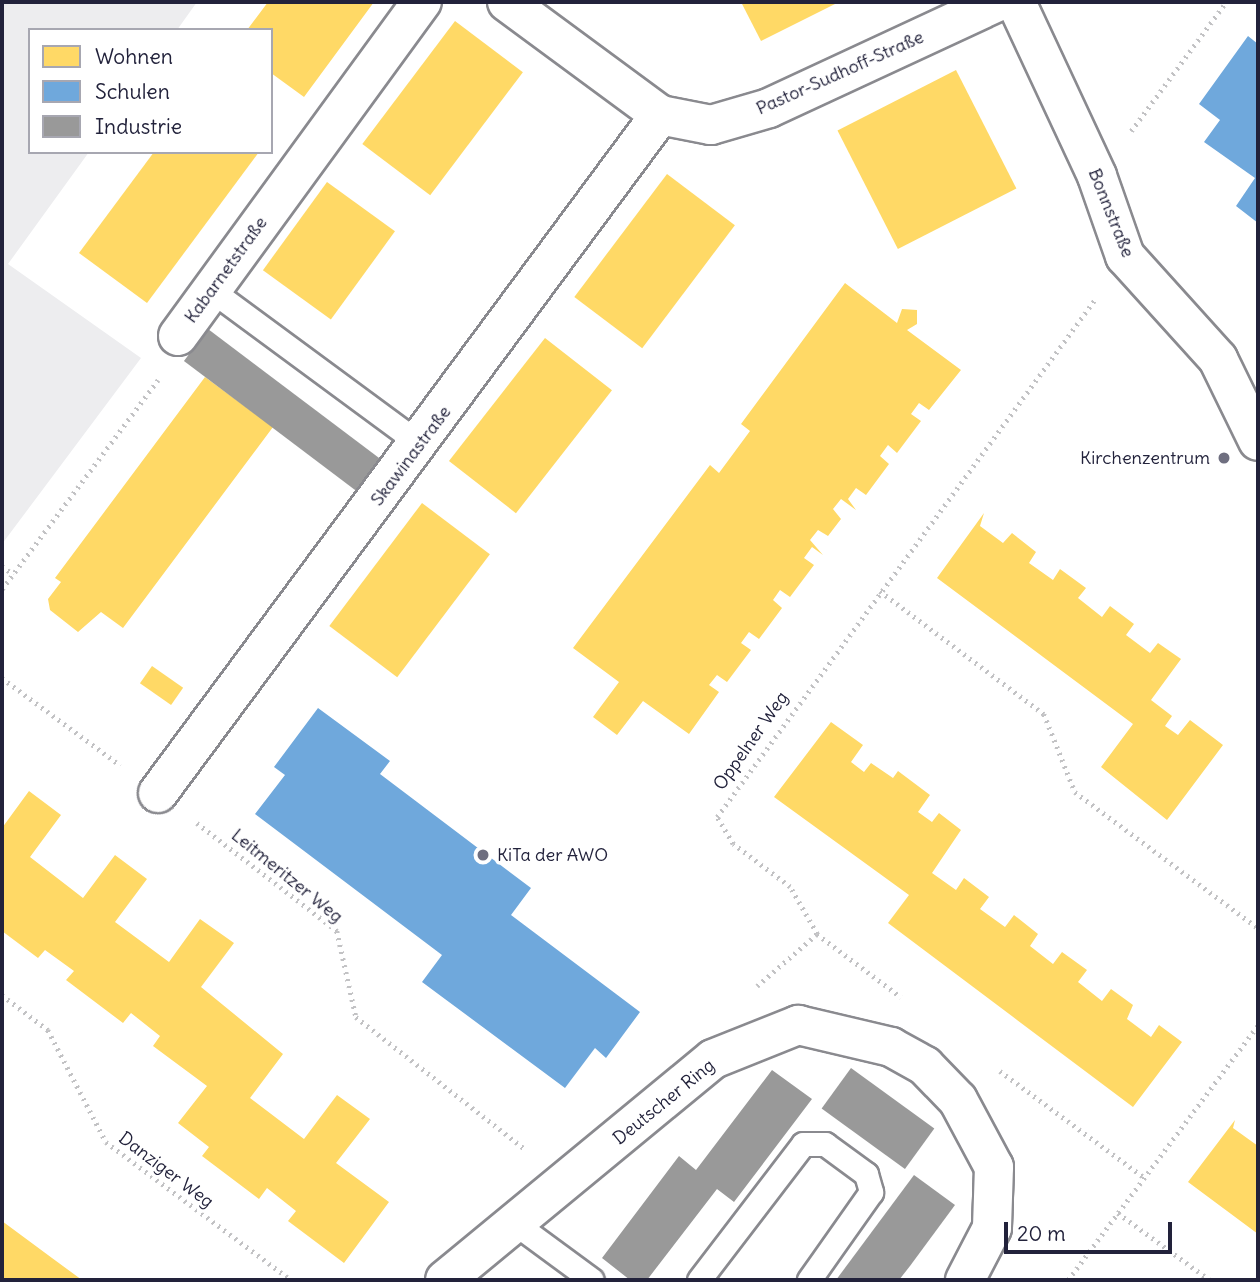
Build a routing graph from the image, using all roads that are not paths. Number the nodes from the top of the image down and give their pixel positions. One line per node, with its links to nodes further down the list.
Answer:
1 (422, 2): 6 (street, Kabarnetstraße)
2 (507, 2): 5 (street, Pastor-Sudhoff-Straße)
3 (997, 2): 5 (street, Pastor-Sudhoff-Straße)
4 (1016, 2): 8 (street, Bonnstraße)
5 (660, 115): 9 (street, Skawinastraße)
6 (211, 290): 7 (street, Kabarnetstraße); 9 (lane)
7 (178, 336)
8 (1258, 441)
9 (421, 444): 10 (street, Skawinastraße)
10 (158, 793)
11 (516, 1224): 12 (street, Deutscher Ring); 13 (lane); 16 (street, Deutscher Ring)
12 (445, 1280)
13 (592, 1280)
14 (699, 1280): 15 (lane)
15 (809, 1280)
16 (965, 1280)

